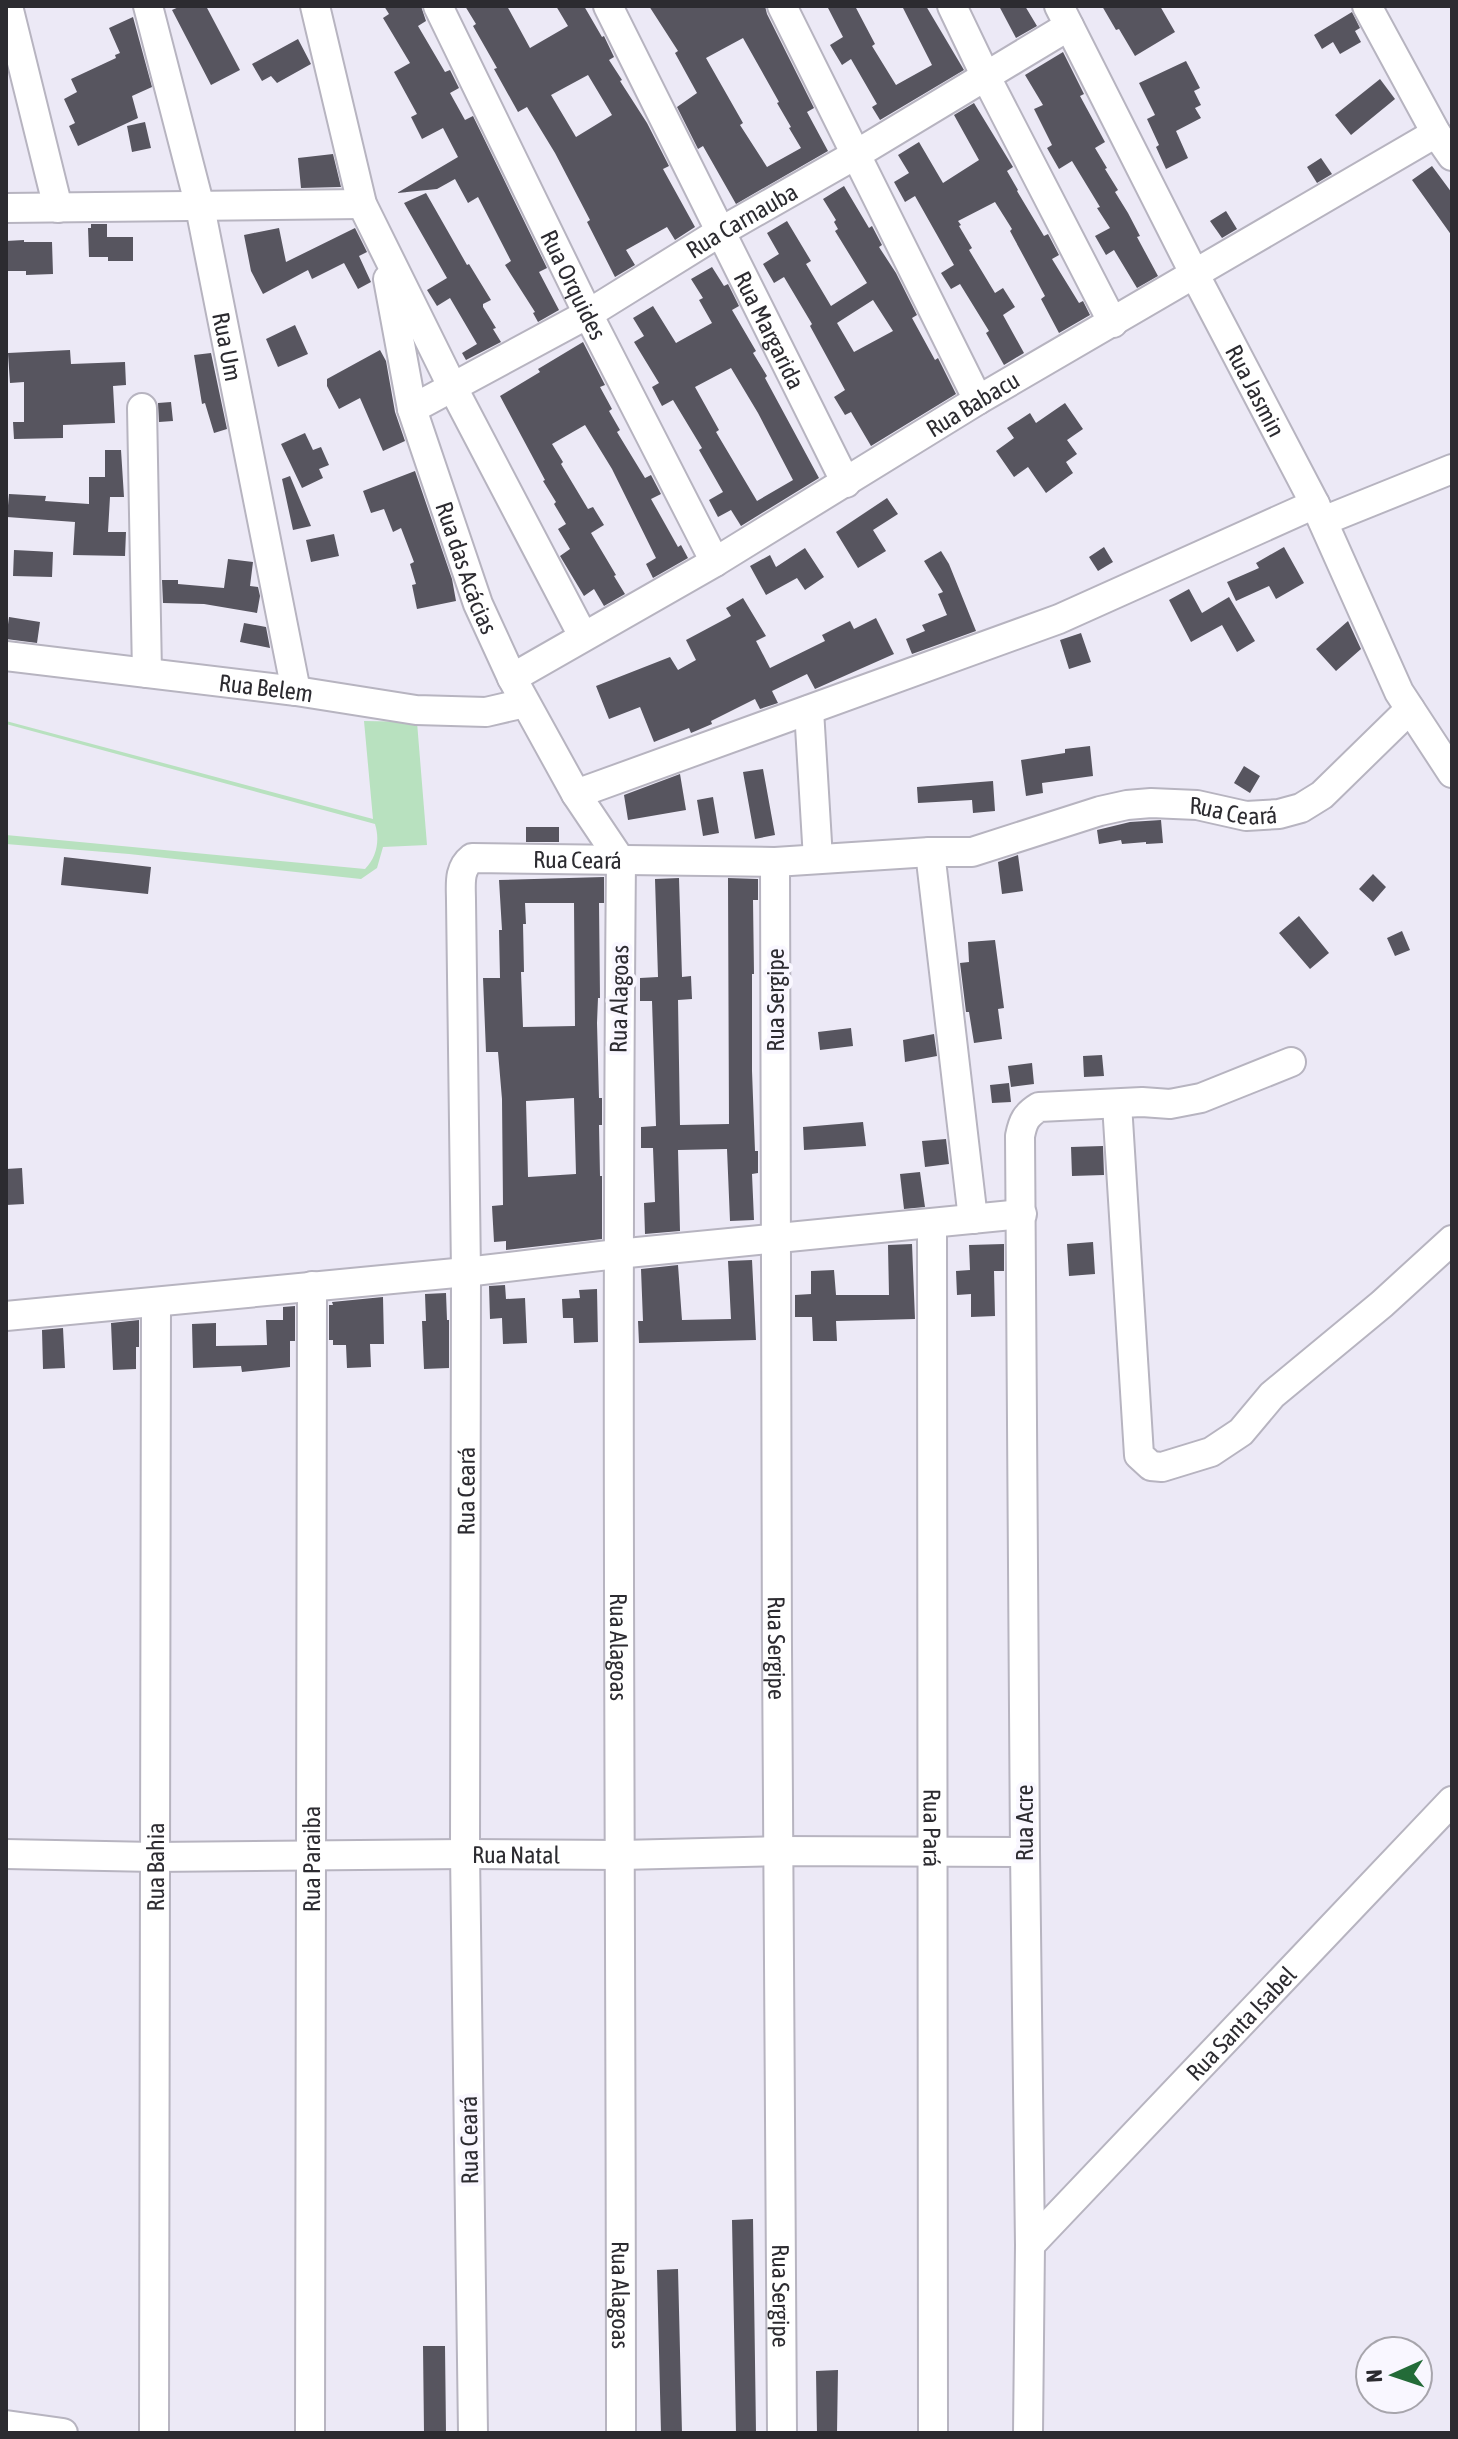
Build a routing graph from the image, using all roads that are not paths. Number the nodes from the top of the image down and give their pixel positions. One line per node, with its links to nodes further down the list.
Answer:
1 (8, 6): 16 (street)
2 (148, 6): 14 (street, Rua Um)
3 (315, 6): 13 (street)
4 (438, 6): 20 (street, Rua Orquides)
5 (608, 6): 17 (street, Rua Margarida)
6 (782, 6): 12 (street)
7 (952, 6): 10 (street)
8 (1367, 6): 11 (street)
9 (1064, 16): 10 (street, Rua Carnauba); 19 (street, Rua Jasmin)
10 (986, 77): 12 (street, Rua Carnauba); 21 (street)
11 (1444, 144): 19 (street, Rua Babacu)
12 (855, 155): 17 (street, Rua Carnauba); 23 (street)
13 (362, 204): 14 (street); 18 (street)
14 (200, 207): 16 (street); 34 (street, Rua Um)
15 (6, 208): 16 (street)
16 (58, 208)
17 (720, 232): 20 (street, Rua Carnauba); 27 (street, Rua Margarida)
18 (382, 247): 22 (street); 25 (street, Rua das Acácias)
19 (1195, 275): 21 (street, Rua Babacu); 28 (street, Rua Jasmin)
20 (588, 314): 22 (street, Rua Carnauba); 29 (street, Rua Orquides)
21 (1113, 323): 23 (street, Rua Babacu)
22 (453, 388): 25 (street, Rua Carnauba); 30 (street)
23 (978, 400): 27 (street, Rua Babacu)
24 (142, 408): 32 (street)
25 (412, 409): 33 (street, Rua das Acácias)
26 (1452, 469): 28 (street)
27 (846, 483): 29 (street, Rua Babacu)
28 (1319, 513): 36 (street, Rua Jasmin); 37 (street)
29 (715, 562): 30 (street, Rua Babacu)
30 (583, 636): 33 (street, Rua Babacu)
31 (6, 656): 32 (street, Rua Belem)
32 (147, 673): 34 (street, Rua Belem)
33 (512, 678): 35 (street, Rua das Acácias)
34 (296, 691): 35 (street, Rua Belem)
35 (525, 703): 39 (street, Rua das Acácias)
36 (1410, 709): 38 (street, Rua Jasmin); 40 (street, Rua Ceará)
37 (809, 710): 39 (street); 41 (street)
38 (1452, 773)
39 (576, 794): 42 (street, Rua das Acácias)
40 (930, 852): 41 (street, Rua Ceará); 47 (street)
41 (818, 859): 43 (street, Rua Ceará)
42 (621, 861): 43 (street, Rua Ceará); 51 (street, Rua Alagoas); 52 (street, Rua Ceará)
43 (775, 862): 49 (street, Rua Sergipe)
44 (1291, 1062): 45 (street)
45 (1117, 1104): 46 (street, Rua Acre); 50 (street)
46 (1022, 1214): 47 (street); 59 (street, Rua Acre)
47 (973, 1219): 48 (street)
48 (932, 1224): 49 (street); 58 (street, Rua Pará)
49 (773, 1238): 51 (street); 57 (street, Rua Sergipe)
50 (1452, 1240)
51 (617, 1254): 52 (street); 63 (street, Rua Alagoas)
52 (466, 1272): 53 (street); 61 (street, Rua Ceará)
53 (312, 1286): 54 (street); 62 (street, Rua Paraiba)
54 (156, 1303): 55 (street); 64 (street, Rua Bahia)
55 (6, 1316)
56 (1452, 1801): 65 (street, Rua Santa Isabel)
57 (780, 1851): 58 (street, Rua Natal); 63 (street, Rua Natal); 72 (street, Rua Sergipe)
58 (931, 1852): 59 (street, Rua Natal); 73 (street, Rua Pará)
59 (1025, 1852): 65 (street, Rua Acre)
60 (6, 1854): 64 (street, Rua Natal)
61 (465, 1854): 62 (street, Rua Natal); 63 (street, Rua Natal); 70 (street, Rua Ceará)
62 (312, 1855): 64 (street, Rua Natal); 69 (street, Rua Paraiba)
63 (621, 1855): 71 (street, Rua Alagoas)
64 (154, 1857): 68 (street, Rua Bahia)
65 (1030, 2245): 74 (street, Rua Acre)
66 (6, 2425): 67 (street)
67 (63, 2433)
68 (154, 2433)
69 (310, 2433)
70 (473, 2433)
71 (621, 2433)
72 (782, 2433)
73 (933, 2433)
74 (1028, 2433)

